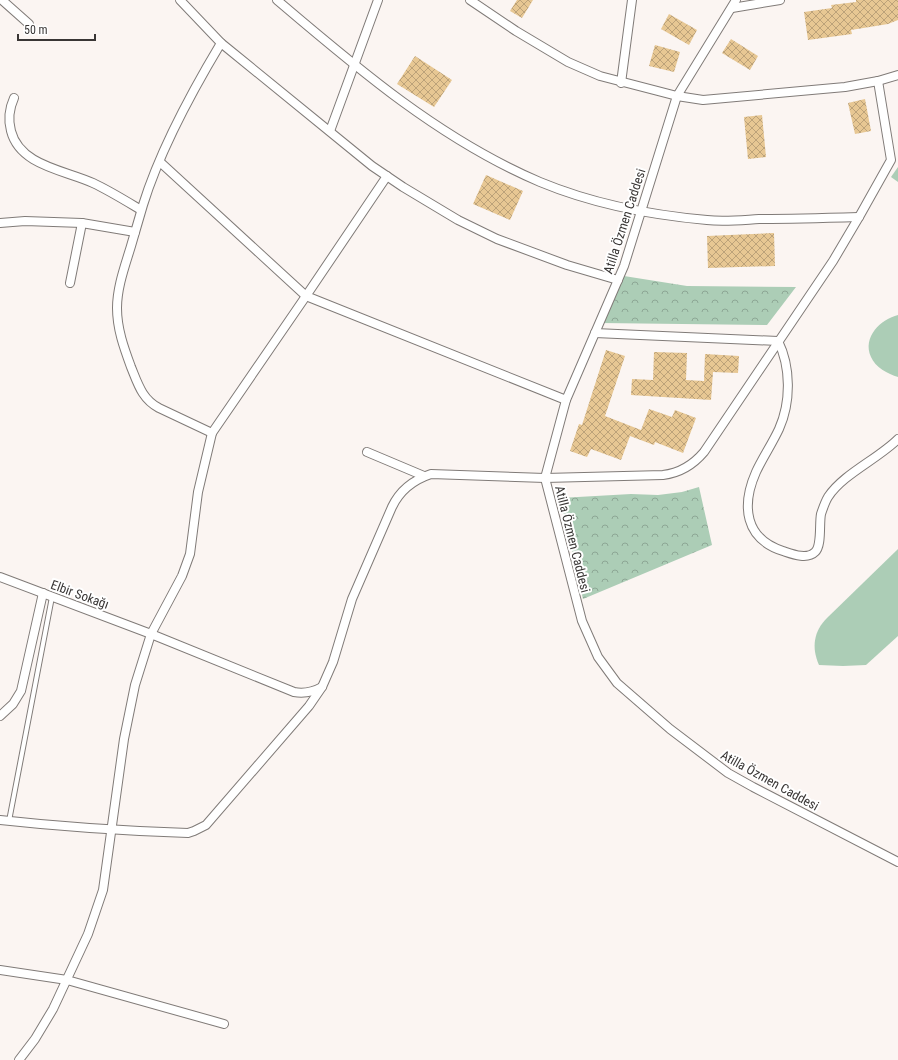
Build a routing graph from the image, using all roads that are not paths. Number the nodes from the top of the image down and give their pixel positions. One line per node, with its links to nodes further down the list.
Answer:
1 (2, 0): 10 (street)
2 (180, 0): 11 (street)
3 (277, 0): 12 (street)
4 (378, 0): 12 (street)
5 (470, 0): 15 (street)
6 (632, 0): 15 (street)
7 (736, 0): 9 (street, Atilla Özmen Caddesi)
8 (780, 0): 9 (street)
9 (732, 8): 16 (street, Atilla Özmen Caddesi)
10 (28, 24)
11 (220, 43): 18 (street); 21 (street)
12 (354, 66): 18 (street); 24 (street)
13 (898, 75): 14 (street)
14 (878, 81): 16 (street); 19 (street)
15 (621, 83): 16 (street)
16 (677, 96): 24 (street, Atilla Özmen Caddesi)
17 (14, 98): 23 (street)
18 (330, 131): 22 (street)
19 (889, 148): 20 (street); 25 (street)
20 (898, 148)
21 (160, 162): 23 (street); 31 (street)
22 (386, 176): 29 (street); 31 (street)
23 (142, 210): 28 (street)
24 (640, 212): 25 (street); 29 (street, Atilla Özmen Caddesi)
25 (859, 217): 33 (street)
26 (0, 223): 27 (street)
27 (82, 223): 28 (street); 30 (street)
28 (135, 232): 35 (street)
29 (618, 280): 32 (street, Atilla Özmen Caddesi)
30 (70, 283)
31 (306, 296): 34 (street); 35 (street)
32 (595, 333): 33 (street); 34 (street, Atilla Özmen Caddesi)
33 (778, 341): 36 (street); 39 (street)
34 (566, 400): 39 (street, Atilla Özmen Caddesi)
35 (212, 432): 43 (street)
36 (898, 439)
37 (367, 452): 38 (street)
38 (424, 476): 39 (street); 44 (street)
39 (545, 478): 49 (street, Atilla Özmen Caddesi)
40 (0, 577): 41 (street, Elbir Sokağı)
41 (43, 593): 42 (street, Elbir Sokağı); 45 (street)
42 (52, 596): 43 (street, Elbir Sokağı); 47 (lane)
43 (151, 634): 44 (street, Elbir Sokağı); 48 (street)
44 (322, 687): 48 (street)
45 (0, 716)
46 (0, 820): 47 (street)
47 (9, 821): 48 (street)
48 (111, 830): 51 (street)
49 (898, 862)
50 (0, 970): 51 (street)
51 (67, 980): 52 (street); 53 (street)
52 (224, 1024)
53 (19, 1060)

